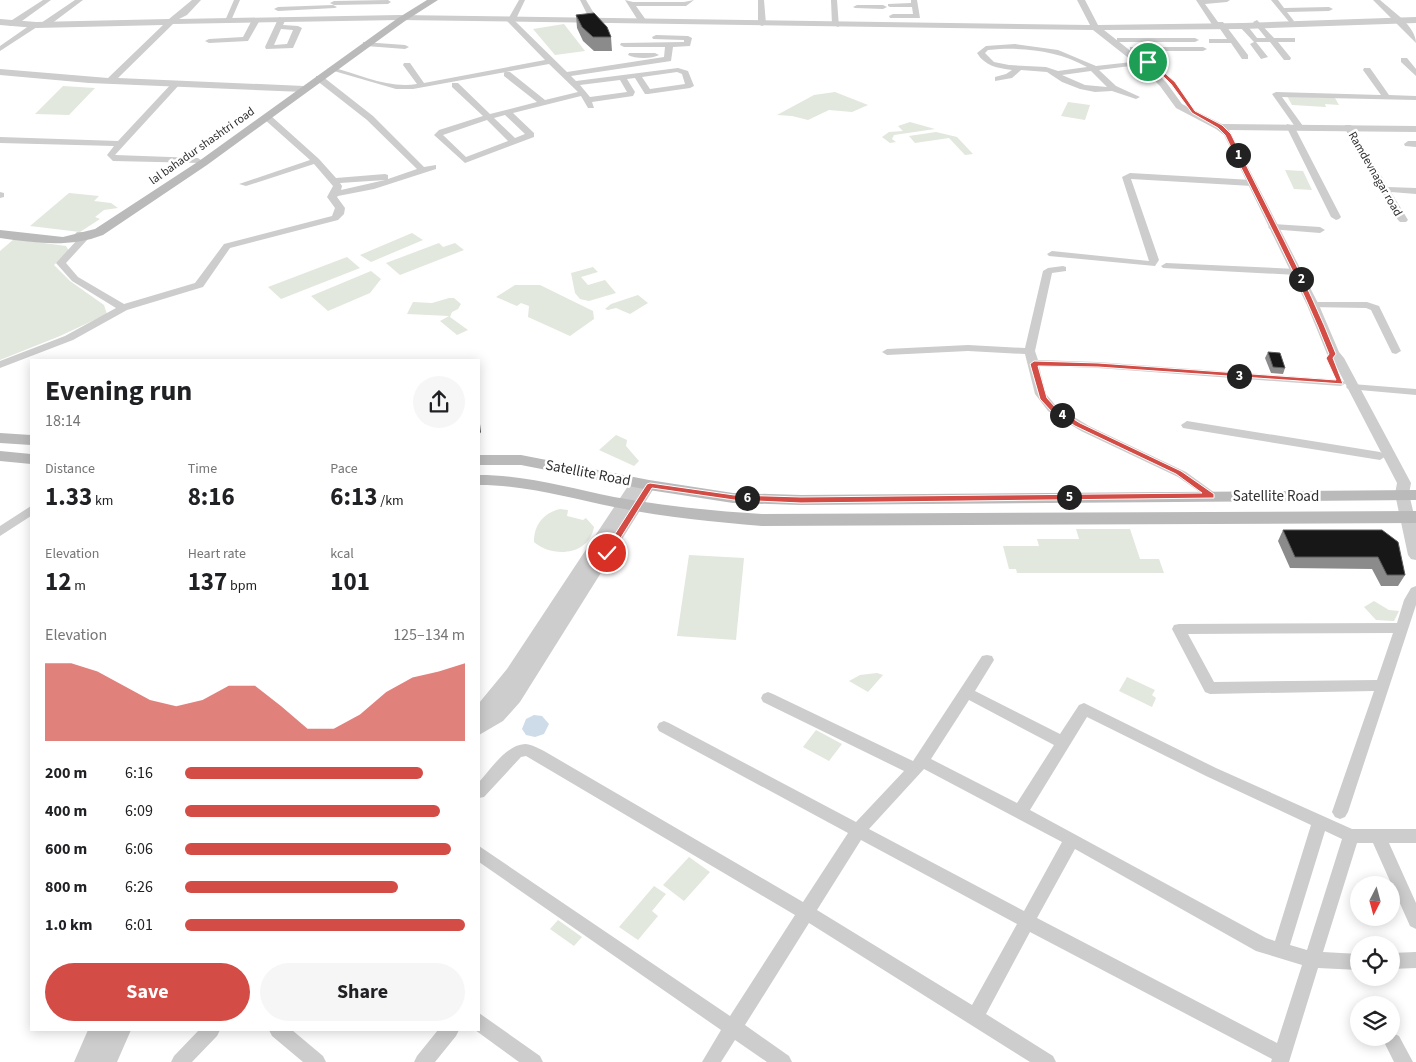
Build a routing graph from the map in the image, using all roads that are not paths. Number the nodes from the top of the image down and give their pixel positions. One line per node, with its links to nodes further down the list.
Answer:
1 (48, 0): 46 (street)
2 (80, 0): 49 (street)
3 (191, 0): 30 (street)
4 (197, 0): 30 (street)
5 (237, 0): 39 (street)
6 (320, 0): 18 (street)
7 (428, 0): 33 (main road)
8 (433, 0): 33 (main road, lal bahadur shashtri road)
9 (522, 0): 40 (street)
10 (583, 0): 36 (street)
11 (691, 0): 22 (street)
12 (760, 0): 44 (street)
13 (834, 0): 47 (street)
14 (1081, 0): 50 (street)
15 (1227, 0): 19 (street)
16 (1274, 0): 28 (street)
17 (1376, 0): 38 (street)
18 (292, 1)
19 (1200, 1): 51 (street)
20 (388, 2): 25 (street)
21 (629, 2): 22 (street); 37 (street)
22 (644, 2)
23 (856, 2): 26 (street); 45 (street)
24 (914, 3): 26 (street); 31 (street)
25 (334, 4): 27 (street); 32 (street)
26 (884, 4)
27 (278, 9)
28 (1281, 10): 29 (street); 43 (street)
29 (1329, 10)
30 (179, 14): 42 (street)
31 (893, 16)
32 (330, 18): 33 (street); 35 (street)
33 (401, 19): 40 (street); 60 (main road, lal bahadur shashtri road); 99 (main road)
34 (1416, 19): 38 (street)
35 (256, 20): 39 (street); 59 (street)
36 (594, 20): 37 (street); 40 (street)
37 (642, 20): 44 (street)
38 (1398, 20): 43 (street); 48 (street); 54 (street)
39 (227, 21): 42 (street)
40 (513, 21): 44 (street); 76 (street)
41 (0, 22): 46 (street)
42 (170, 22): 49 (street); 93 (street)
43 (1290, 22): 48 (street)
44 (762, 23): 47 (street)
45 (860, 23): 47 (street); 50 (street)
46 (12, 24): 49 (street)
47 (836, 24): 50 (street)
48 (1258, 24): 51 (street); 53 (street); 57 (street)
49 (40, 25): 66 (street)
50 (1097, 25): 51 (street); 52 (street); 55 (street); 77 (street)
51 (1219, 25): 52 (street); 53 (street); 61 (street)
52 (1201, 26): 61 (street)
53 (1242, 26): 57 (street); 62 (street)
54 (1414, 37)
55 (1120, 40): 56 (street); 67 (street)
56 (1195, 40)
57 (1272, 40): 58 (street); 74 (street)
58 (1292, 40)
59 (209, 41)
60 (366, 44): 65 (street); 82 (main road, lal bahadur shashtri road)
61 (1235, 44): 62 (street); 69 (street); 73 (street)
62 (1254, 44): 72 (street)
63 (624, 45): 64 (street); 64 (street); 70 (street)
64 (669, 45): 71 (street)
65 (405, 47)
66 (0, 49)
67 (1133, 49): 68 (street); 106 (street)
68 (1203, 49)
69 (1218, 49)
70 (632, 55): 71 (street); 78 (street)
71 (668, 55): 78 (street)
72 (1264, 57)
73 (1245, 58)
74 (1287, 58)
75 (1404, 60): 87 (street)
76 (551, 61): 88 (street); 97 (street)
77 (1138, 63): 81 (street); 106 (street)
78 (638, 64): 88 (street)
79 (406, 65): 97 (street)
80 (1019, 68): 81 (street); 85 (street); 92 (street)
81 (1093, 68): 85 (street); 98 (street)
82 (330, 69): 91 (main road, lal bahadur shashtri road); 97 (street)
83 (1367, 70): 101 (street)
84 (0, 72): 93 (street)
85 (1059, 73): 98 (street)
86 (507, 74): 104 (street)
87 (1416, 74)
88 (565, 75): 95 (street)
89 (637, 75): 89 (street); 90 (street)
90 (622, 77): 95 (street); 103 (street)
91 (319, 78): 99 (main road, lal bahadur shashtri road); 118 (street)
92 (998, 79)
93 (110, 81): 94 (street)
94 (176, 84): 99 (street); 115 (street)
95 (572, 84): 103 (street)
96 (455, 85): 108 (street)
97 (422, 86)
98 (1113, 88): 100 (street)
99 (300, 89): 107 (main road, lal bahadur shashtri road); 116 (main road)
100 (1136, 97)
101 (1387, 97): 102 (street); 109 (street)
102 (1416, 98)
103 (587, 100): 104 (street)
104 (543, 103): 105 (street)
105 (507, 112): 108 (street); 114 (street)
106 (1194, 112): 110 (street)
107 (267, 117): 117 (street); 132 (main road, lal bahadur shashtri road)
108 (488, 117): 114 (street); 114 (street)
109 (1295, 126): 110 (street, Ramdevnagar road); 111 (street, Ramdevnagar road); 126 (street)
110 (1220, 127): 121 (street)
111 (1348, 127): 112 (street, Ramdevnagar road); 123 (street, Ramdevnagar road)
112 (1416, 129)
113 (0, 140): 115 (street)
114 (514, 142)
115 (120, 144): 116 (street)
116 (198, 161): 132 (main road)
117 (316, 161): 120 (street); 122 (street)
118 (421, 168): 119 (street); 120 (street); 125 (street)
119 (433, 168)
120 (334, 181): 125 (street)
121 (1252, 183): 128 (street); 133 (street)
122 (243, 184)
123 (1384, 188): 124 (street); 127 (street, Ramdevnagar road)
124 (1416, 191)
125 (335, 194): 138 (street)
126 (1336, 217)
127 (1402, 220)
128 (1273, 227): 130 (street); 136 (street)
129 (0, 228): 132 (main road)
130 (1320, 230)
131 (0, 234): 132 (main road, lal bahadur shashtri road)
132 (81, 237): 138 (street)
133 (1052, 254)
134 (1166, 266): 136 (street)
135 (1063, 269): 139 (street)
136 (1297, 272): 137 (street)
137 (1314, 305): 140 (street); 144 (street)
138 (123, 308): 143 (street)
139 (1030, 351): 141 (street); 142 (street)
140 (1396, 351)
141 (887, 352)
142 (1034, 364): 144 (street); 156 (street)
143 (0, 365)
144 (1346, 385): 145 (street); 150 (street); 155 (street)
145 (1416, 392)
146 (1186, 424): 150 (street)
147 (0, 438): 148 (main road)
148 (30, 440)
149 (0, 456): 151 (main road)
150 (1380, 456): 155 (street)
151 (30, 459)
152 (480, 460): 154 (main road, Satellite Road)
153 (480, 480): 157 (main road, Satellite Road)
154 (643, 484): 156 (main road, Satellite Road); 157 (street)
155 (1409, 494): 156 (main road, Satellite Road); 159 (street)
156 (1211, 496)
157 (632, 504): 159 (main road, Satellite Road); 168 (street); 169 (street)
158 (30, 511): 160 (street)
159 (1412, 517): 161 (street)
160 (0, 532)
161 (1416, 555)
162 (1416, 591): 163 (street)
163 (1401, 628): 165 (street); 165 (street)
164 (987, 660): 166 (street)
165 (1382, 685): 175 (street)
166 (968, 693): 171 (street); 172 (street)
167 (768, 698): 172 (street)
168 (480, 712)
169 (480, 727)
170 (664, 727): 177 (street)
171 (1062, 742): 174 (street); 176 (street)
172 (918, 765): 174 (street); 177 (street)
173 (480, 791): 183 (street)
174 (1020, 812): 181 (street)
175 (1340, 812)
176 (1320, 822): 178 (street); 186 (street)
177 (858, 831): 183 (street); 184 (street)
178 (1351, 836): 179 (street); 187 (street)
179 (1378, 836): 180 (street); 185 (street)
180 (1416, 836)
181 (1072, 839): 184 (street); 186 (street)
182 (480, 854): 193 (street)
183 (807, 913): 191 (street); 193 (street)
184 (1026, 921): 191 (street); 200 (street)
185 (1416, 922)
186 (1280, 951): 187 (street)
187 (1312, 960): 190 (street); 200 (street)
188 (1416, 960): 189 (street)
189 (1400, 961)
190 (1350, 962)
191 (975, 1017): 209 (street)
192 (480, 1023): 206 (street)
193 (734, 1029): 207 (street); 208 (street)
194 (99, 1031): 201 (street)
195 (120, 1031): 202 (street)
196 (210, 1031): 203 (street)
197 (279, 1031): 204 (street)
198 (449, 1031): 205 (street)
199 (1395, 1046): 210 (street)
200 (1281, 1058)
201 (85, 1062)
202 (106, 1062)
203 (180, 1062)
204 (317, 1062)
205 (423, 1062)
206 (534, 1062)
207 (711, 1062)
208 (783, 1062)
209 (1047, 1062)
210 (1404, 1062)

